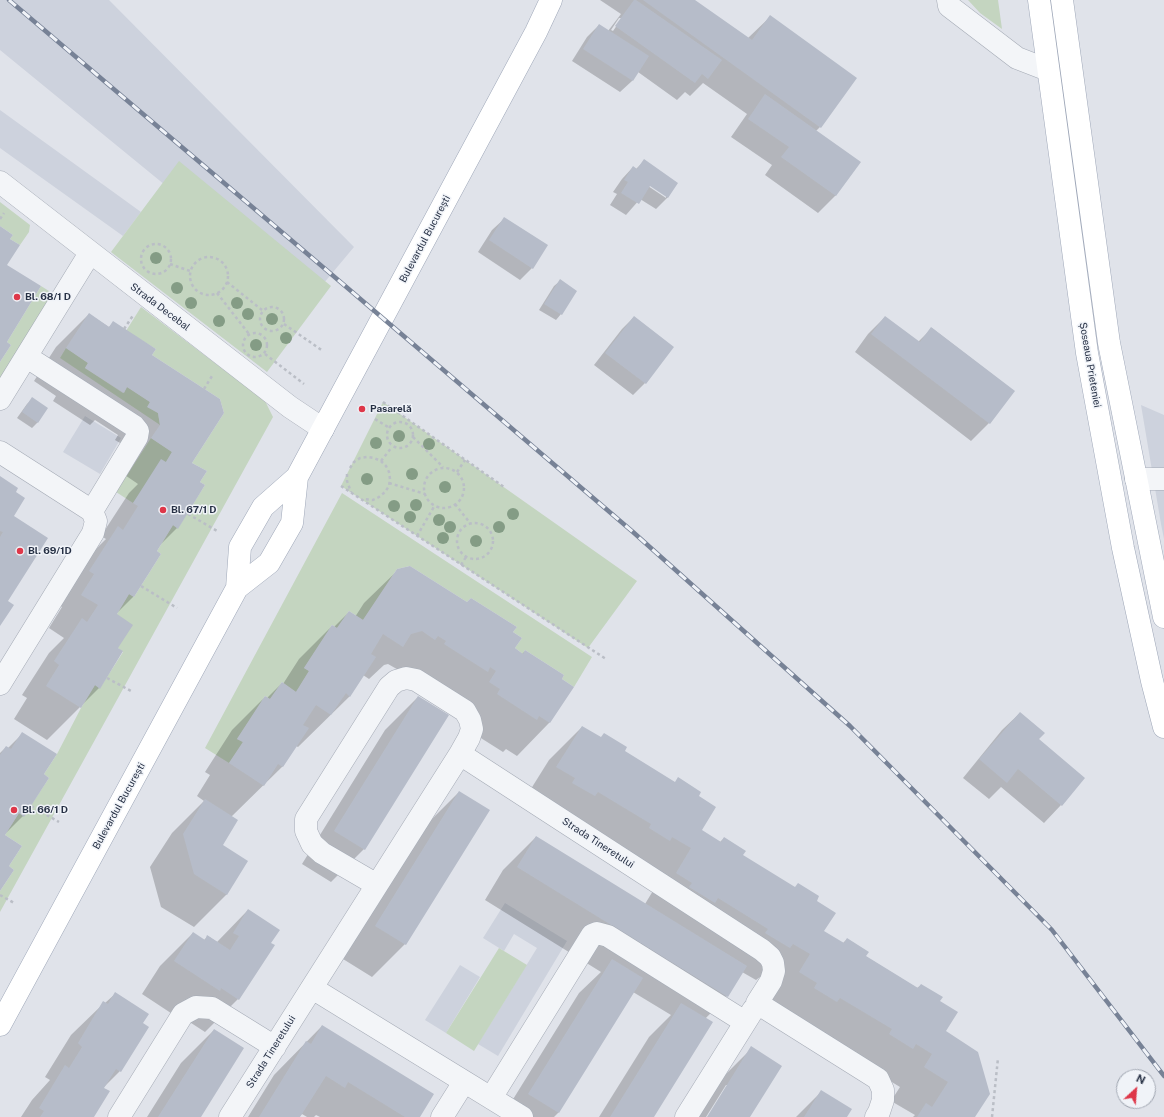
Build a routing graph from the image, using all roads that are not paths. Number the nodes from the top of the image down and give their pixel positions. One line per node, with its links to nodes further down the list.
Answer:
1 (551, 0): 10 (main road, Bulevardul București)
2 (1039, 0): 5 (main road, Șoseaua Prieteniei)
3 (1062, 0): 13 (main road)
4 (946, 2): 5 (street)
5 (1048, 70): 19 (main road, Șoseaua Prieteniei)
6 (0, 182): 7 (street, Strada Decebal)
7 (90, 253): 8 (street); 10 (street, Strada Decebal)
8 (27, 356): 9 (street); 15 (street)
9 (0, 400)
10 (323, 429): 12 (main road, Bulevardul București)
11 (0, 452): 15 (street)
12 (297, 477): 16 (main road, Bulevardul București); 16 (main road, Bulevardul București)
13 (1136, 479): 14 (street); 17 (main road)
14 (1164, 479)
15 (92, 511): 18 (street)
16 (237, 588): 25 (main road, Bulevardul București)
17 (1164, 617)
18 (0, 684)
19 (1164, 727)
20 (460, 754): 21 (street, Strada Tineretului); 21 (street); 23 (street, Strada Tineretului)
21 (377, 885): 22 (street, Strada Tineretului)
22 (312, 988): 26 (street, Strada Tineretului); 27 (street)
23 (757, 1003): 24 (street, Strada Tineretului); 34 (street)
24 (745, 1022): 28 (street); 33 (street, Strada Tineretului)
25 (0, 1025)
26 (275, 1047): 29 (street); 30 (street, Strada Tineretului)
27 (464, 1082): 28 (street); 31 (street)
28 (491, 1098): 32 (street)
29 (119, 1117)
30 (230, 1117)
31 (442, 1117)
32 (522, 1117)
33 (686, 1117)
34 (876, 1117)

